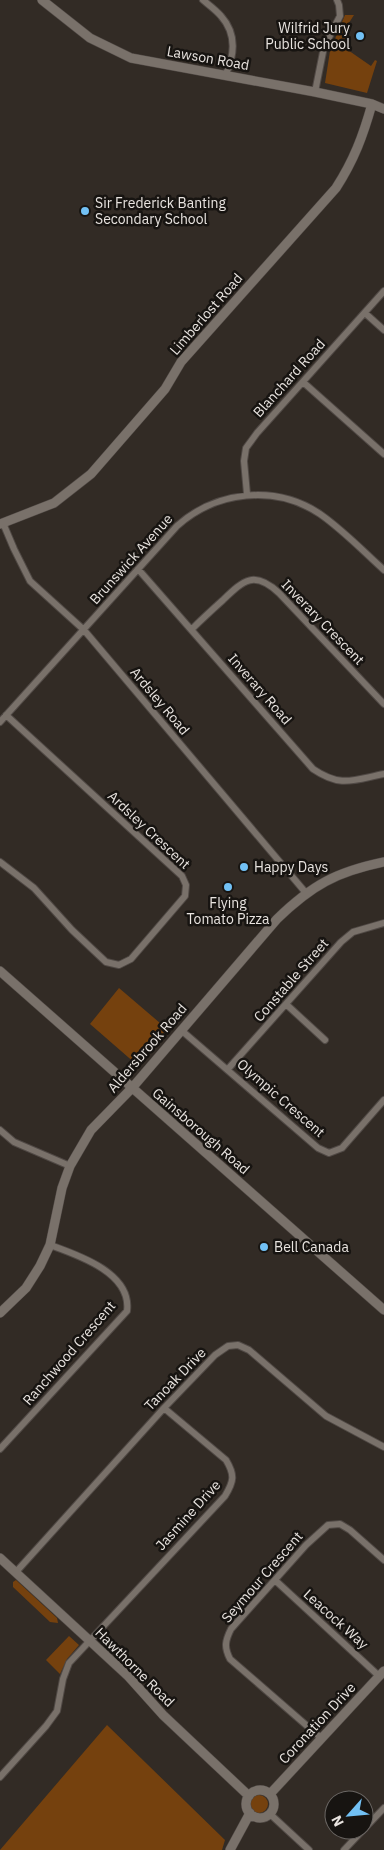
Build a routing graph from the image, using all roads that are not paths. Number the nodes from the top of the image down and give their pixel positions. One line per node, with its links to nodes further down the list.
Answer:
1 (42, 0): 4 (street, Lawson Road)
2 (203, 0): 4 (street)
3 (337, 0): 5 (street)
4 (225, 76): 5 (street, Lawson Road)
5 (315, 92): 6 (street, Lawson Road)
6 (372, 104): 7 (street, Lawson Road); 14 (street, Limberlost Road)
7 (384, 109)
8 (384, 292): 9 (street, Blanchard Road)
9 (364, 313): 10 (street); 11 (street, Blanchard Road)
10 (384, 330)
11 (304, 382): 12 (street); 13 (street, Blanchard Road)
12 (384, 454)
13 (247, 494): 15 (street, Brunswick Avenue); 16 (street, Brunswick Avenue)
14 (2, 524): 18 (street, Ardsley Road)
15 (138, 569): 17 (street, Inverary Road); 18 (street, Brunswick Avenue)
16 (384, 570)
17 (192, 629): 19 (street, Inverary Crescent); 22 (street, Inverary Road)
18 (84, 630): 20 (street); 25 (street, Ardsley Road)
19 (384, 704)
20 (6, 715): 21 (street); 23 (street, Ardsley Crescent)
21 (0, 722)
22 (384, 774)
23 (0, 862)
24 (384, 862): 25 (street, Aldersbrook Road)
25 (306, 893): 29 (street, Aldersbrook Road)
26 (384, 922): 28 (street, Constable Street)
27 (0, 971): 32 (street, Gainsborough Road)
28 (287, 1005): 30 (street); 31 (street, Constable Street)
29 (181, 1030): 31 (street, Olympic Crescent); 32 (street, Aldersbrook Road)
30 (325, 1040)
31 (228, 1069): 33 (street, Olympic Crescent)
32 (132, 1088): 35 (street, Aldersbrook Road); 37 (street, Gainsborough Road)
33 (384, 1100)
34 (0, 1130): 35 (street)
35 (70, 1166): 36 (street, Aldersbrook Road)
36 (50, 1245): 38 (street, Aldersbrook Road); 41 (street, Ranchwood Crescent)
37 (384, 1310)
38 (0, 1313)
39 (164, 1408): 40 (street, Tanoak Drive); 44 (street, Tanoak Drive); 46 (street, Jasmine Drive)
40 (384, 1447)
41 (0, 1449)
42 (0, 1558): 44 (street, Hawthorne Road)
43 (384, 1560): 45 (street, Seymour Crescent)
44 (16, 1572): 46 (street, Hawthorne Road)
45 (276, 1580): 47 (street, Leacock Way); 48 (street, Seymour Crescent)
46 (90, 1640): 49 (street, Jasmine Drive); 51 (street, Hawthorne Road)
47 (382, 1673): 48 (street, Coronation Drive)
48 (321, 1738): 50 (street, Coronation Drive)
49 (0, 1777)
50 (270, 1794): 51 (street); 54 (street)
51 (249, 1796): 53 (street)
52 (384, 1808): 55 (street)
53 (250, 1813): 54 (street); 57 (street)
54 (270, 1814): 58 (street)
55 (374, 1819)
56 (354, 1840): 59 (street)
57 (230, 1850)
58 (309, 1850)
59 (344, 1850)

